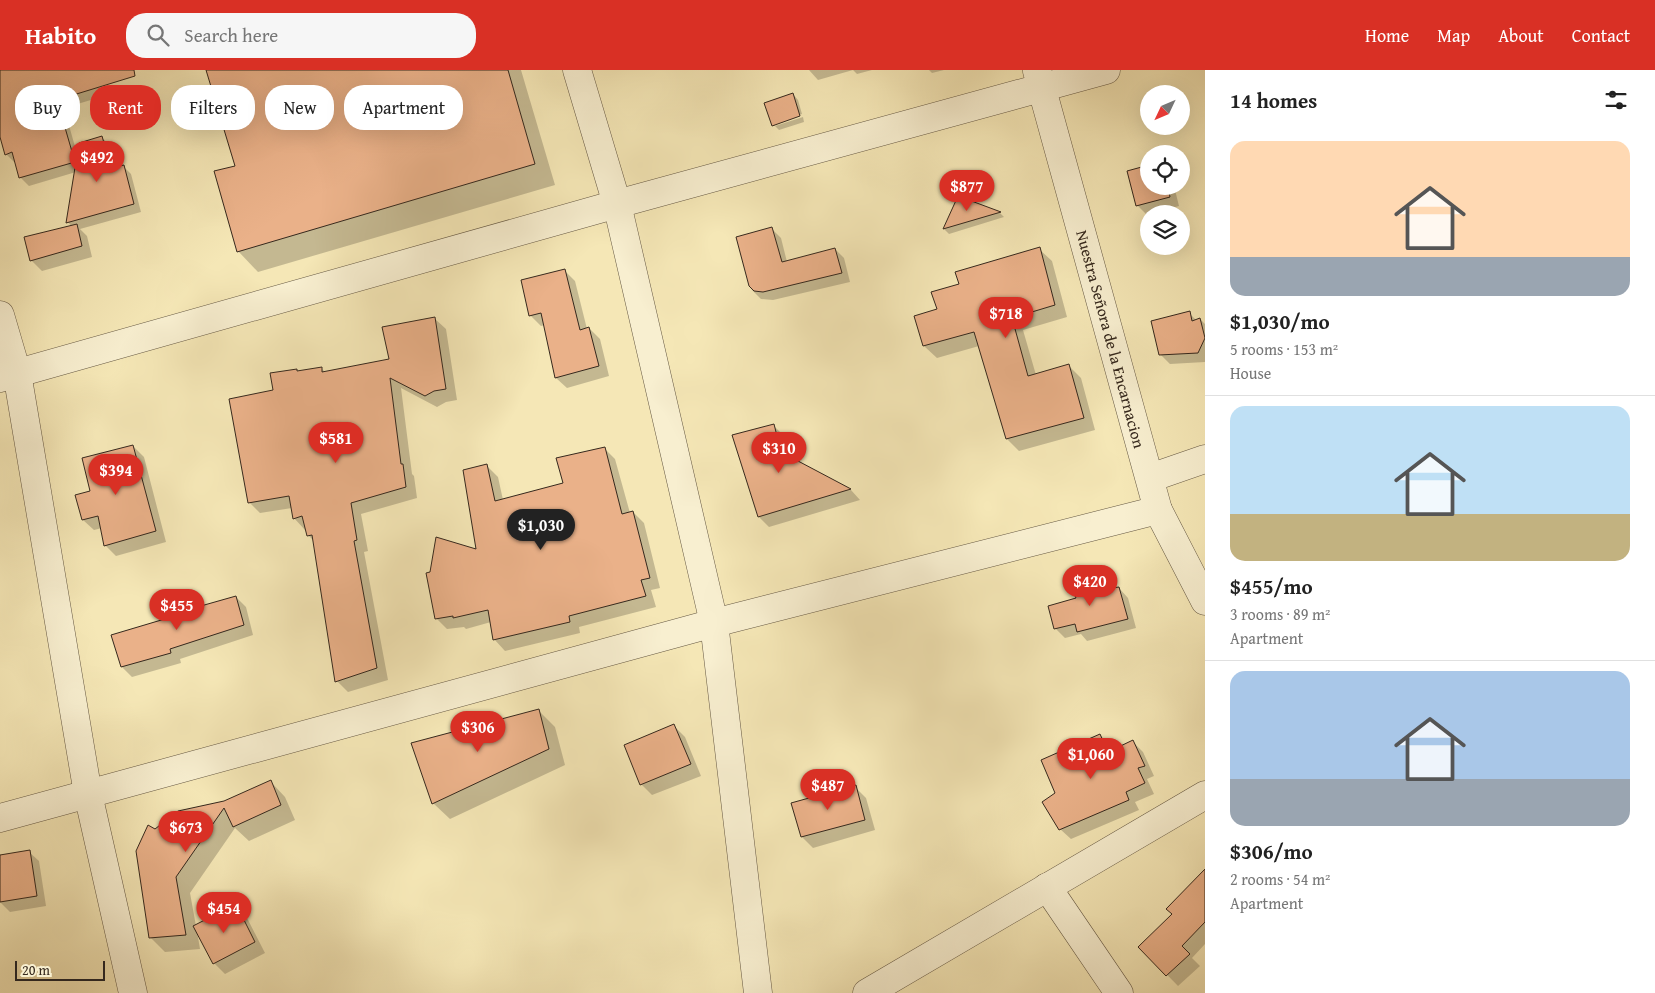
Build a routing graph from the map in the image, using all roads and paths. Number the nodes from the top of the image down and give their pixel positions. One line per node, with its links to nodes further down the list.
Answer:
1 (577, 70): 4 (street)
2 (1106, 70): 3 (street)
3 (1039, 79): 4 (street); 8 (street, Nuestra Señora de la Encarnacion)
4 (617, 204): 6 (street); 11 (street)
5 (0, 315): 6 (street)
6 (8, 376): 12 (street)
7 (1205, 459): 8 (street)
8 (1150, 478): 9 (street, Nuestra Señora de la Encarnacion)
9 (1158, 510): 10 (street, Nuestra Señora de la Encarnacion); 11 (street)
10 (1205, 601)
11 (714, 623): 12 (street); 17 (street)
12 (88, 794): 14 (street); 16 (street)
13 (1205, 795): 15 (street)
14 (0, 818)
15 (1048, 887): 18 (street); 19 (street)
16 (133, 993)
17 (758, 993)
18 (867, 993)
19 (1118, 993)

